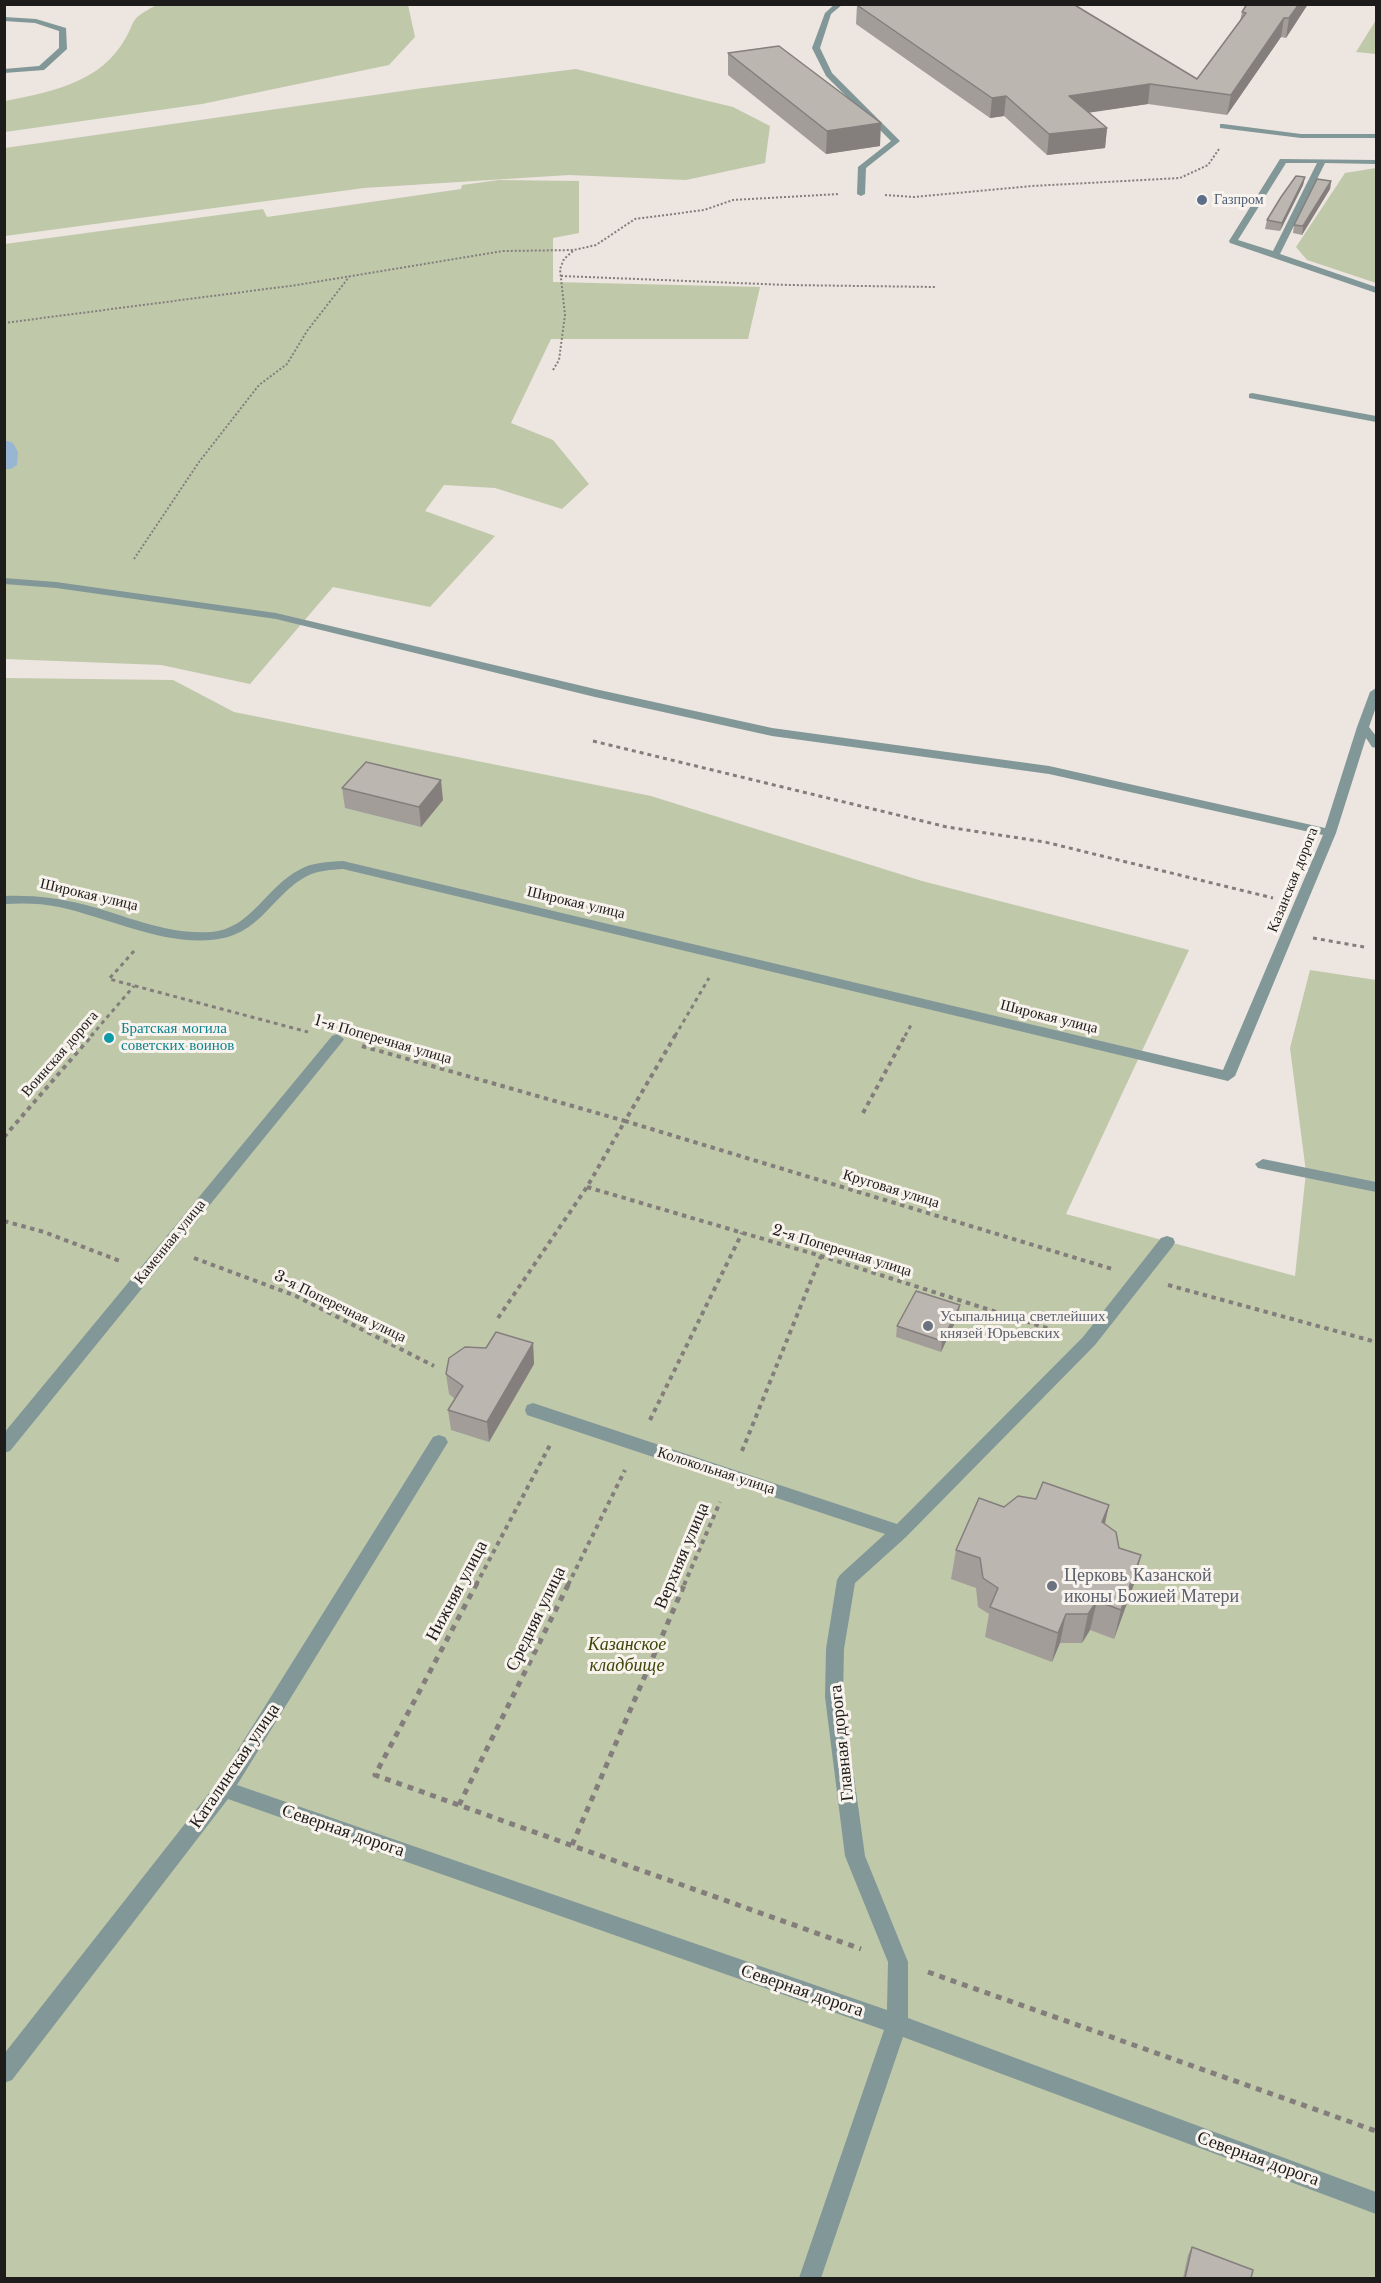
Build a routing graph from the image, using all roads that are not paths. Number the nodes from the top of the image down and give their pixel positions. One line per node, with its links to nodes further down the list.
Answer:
1 (840, 4): 8 (street)
2 (4, 19): 3 (street)
3 (4, 71)
4 (1224, 126): 5 (street)
5 (1377, 136)
6 (1322, 161): 7 (street); 9 (street); 9 (street)
7 (1377, 162)
8 (861, 194)
9 (1275, 255): 10 (street)
10 (1377, 290)
11 (1252, 396): 12 (street)
12 (1377, 419)
13 (4, 581): 17 (street)
14 (1377, 692): 15 (street, Казанская дорога)
15 (1363, 727): 16 (street); 17 (street, Казанская дорога)
16 (1377, 744)
17 (1330, 833): 20 (street, Казанская дорога)
18 (4, 900): 20 (street, Широкая улица)
19 (337, 1039): 26 (street, Каменная улица)
20 (1228, 1076)
21 (1263, 1164): 22 (street)
22 (1377, 1186)
23 (1167, 1242): 27 (street, Главная дорога)
24 (533, 1410): 27 (street, Колокольная улица)
25 (439, 1442): 28 (street, Каталинская улица)
26 (4, 1446)
27 (900, 1532): 29 (street, Главная дорога)
28 (224, 1789): 29 (street, Северная дорога); 30 (street, Каталинская улица)
29 (897, 2024): 31 (street, Северная дорога); 32 (street, Главная дорога)
30 (4, 2072)
31 (1377, 2203)
32 (810, 2278)

